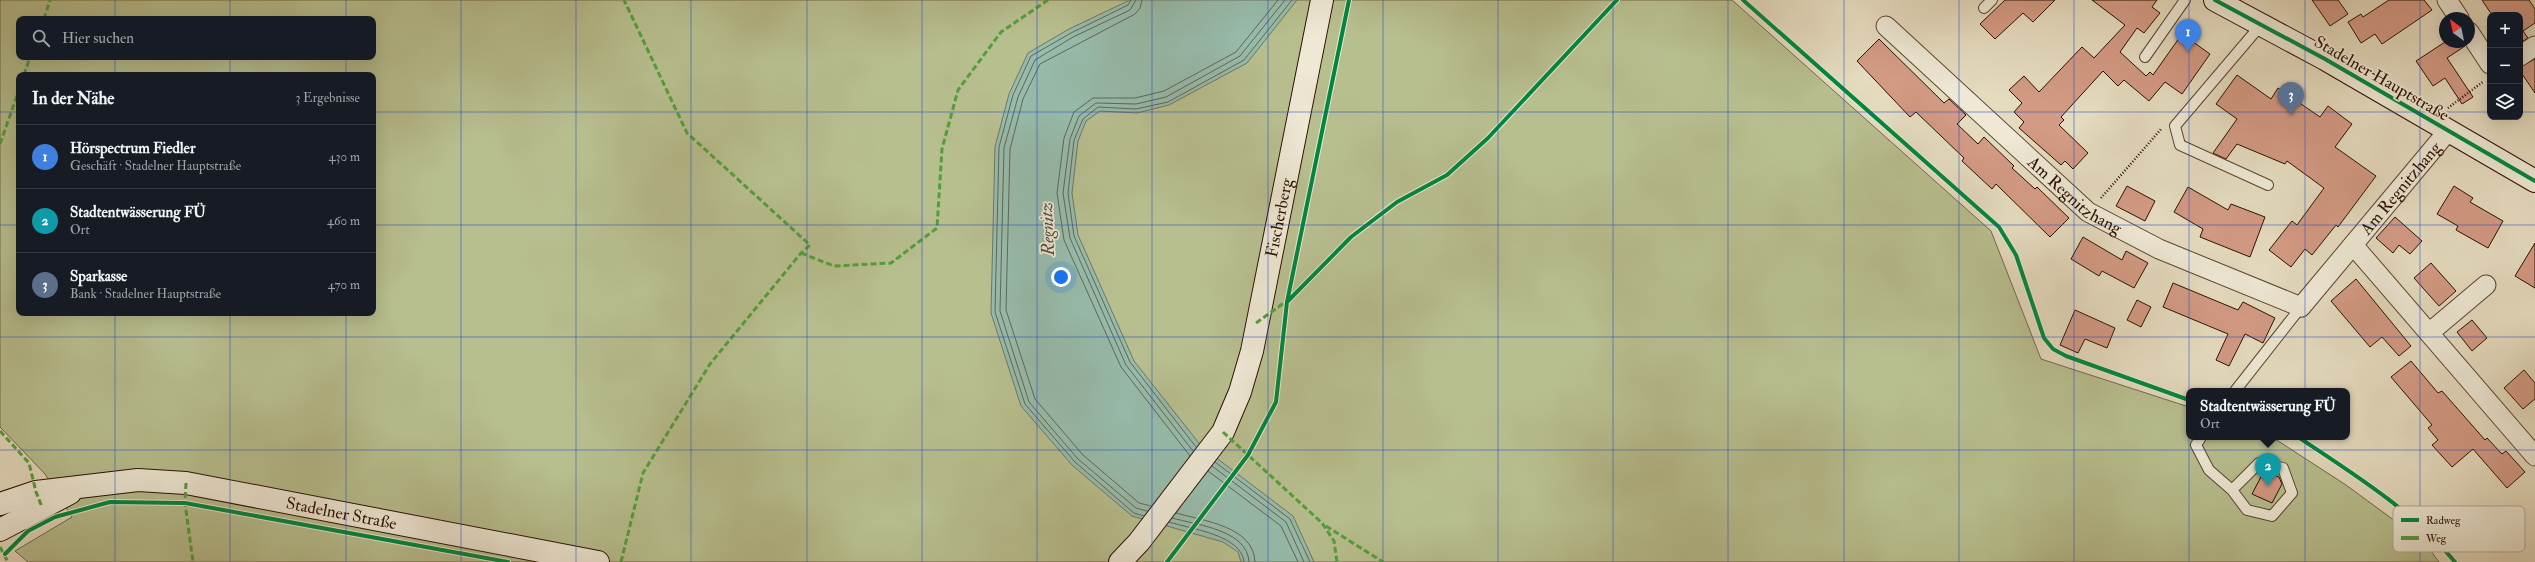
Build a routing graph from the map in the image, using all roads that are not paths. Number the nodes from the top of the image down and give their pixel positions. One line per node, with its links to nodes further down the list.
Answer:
1 (1322, 0): 30 (main road, Fischerberg)
2 (1992, 0): 6 (lane)
3 (2185, 0): 13 (lane)
4 (2215, 0): 9 (main road, Stadelner Hauptstraße)
5 (2447, 0): 7 (street)
6 (1984, 8)
7 (2455, 12)
8 (1886, 26): 20 (street, Am Regnitzhang)
9 (2260, 26): 15 (main road, Stadelner Hauptstraße); 17 (lane)
10 (2475, 41): 14 (street)
11 (2535, 46): 12 (street)
12 (2523, 54)
13 (2145, 58)
14 (2487, 59)
15 (2442, 127): 16 (main road, Stadelner Hauptstraße); 18 (street, Am Regnitzhang)
16 (2535, 181)
17 (2268, 185)
18 (2353, 245): 20 (street, Am Regnitzhang); 21 (street, Am Regnitzhang)
19 (2486, 285): 21 (street)
20 (2301, 307): 22 (lane, Am Regnitzhang)
21 (2429, 333): 24 (street, Am Regnitzhang)
22 (2237, 388)
23 (2199, 440): 26 (lane)
24 (2532, 447)
25 (83, 487): 27 (main road, Stadelner Straße); 28 (main road, Stadelner Straße); 29 (main road, Stadelner Straße)
26 (2232, 490): 26 (lane)
27 (0, 504)
28 (0, 530)
29 (598, 562)
30 (1120, 562)

